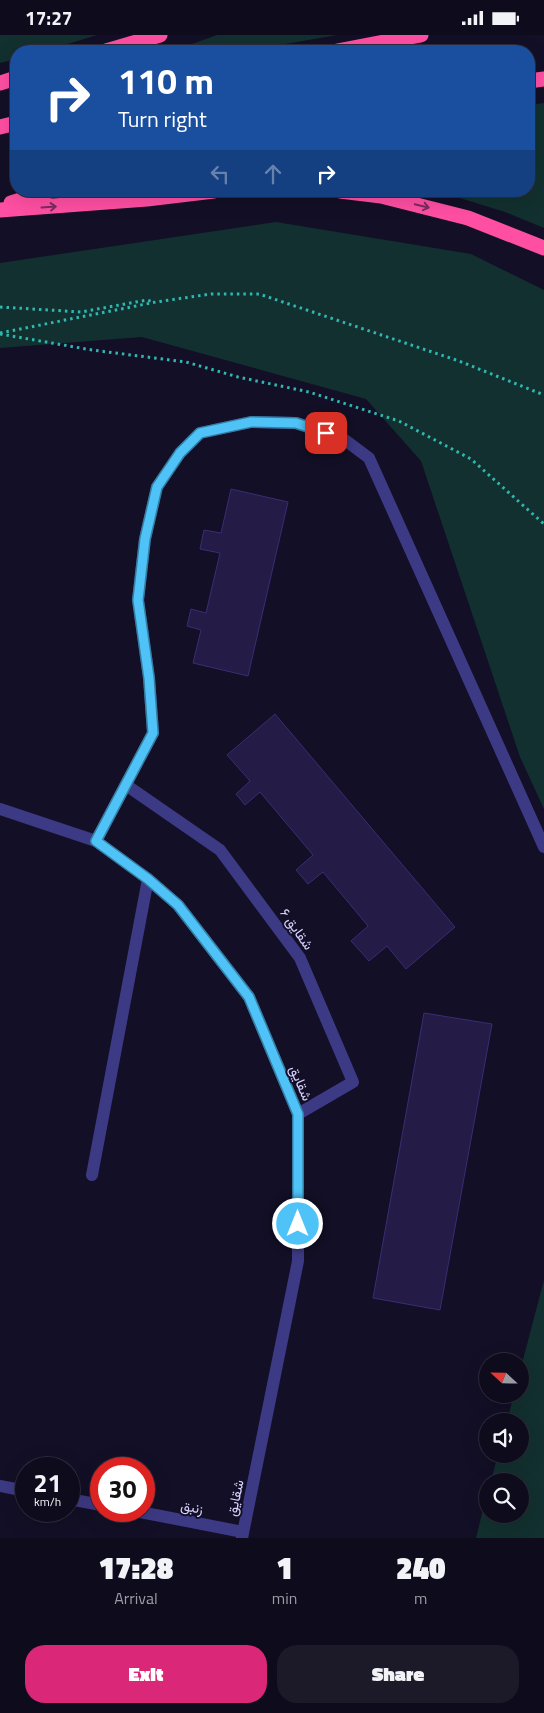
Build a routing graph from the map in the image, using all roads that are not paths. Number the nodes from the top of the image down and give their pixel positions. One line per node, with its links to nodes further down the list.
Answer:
1 (160, 35): 3 (highway)
2 (421, 35): 4 (highway)
3 (126, 45)
4 (368, 45)
5 (33, 197): 8 (highway)
6 (163, 197): 8 (highway, one-way to 6)
7 (385, 197): 9 (highway, one-way to 9)
8 (0, 209)
9 (544, 248)
10 (126, 785): 12 (street); 13 (street); 15 (street, شقایق ۶)
11 (0, 809): 12 (street, شقایق)
12 (96, 841): 14 (street, شقایق)
13 (544, 847)
14 (148, 879): 15 (street, شقایق); 16 (street)
15 (298, 1114): 20 (street, شقایق)
16 (92, 1175)
17 (0, 1486): 18 (street)
18 (15, 1489)
19 (155, 1515): 20 (street, زنبق)
20 (242, 1535)

